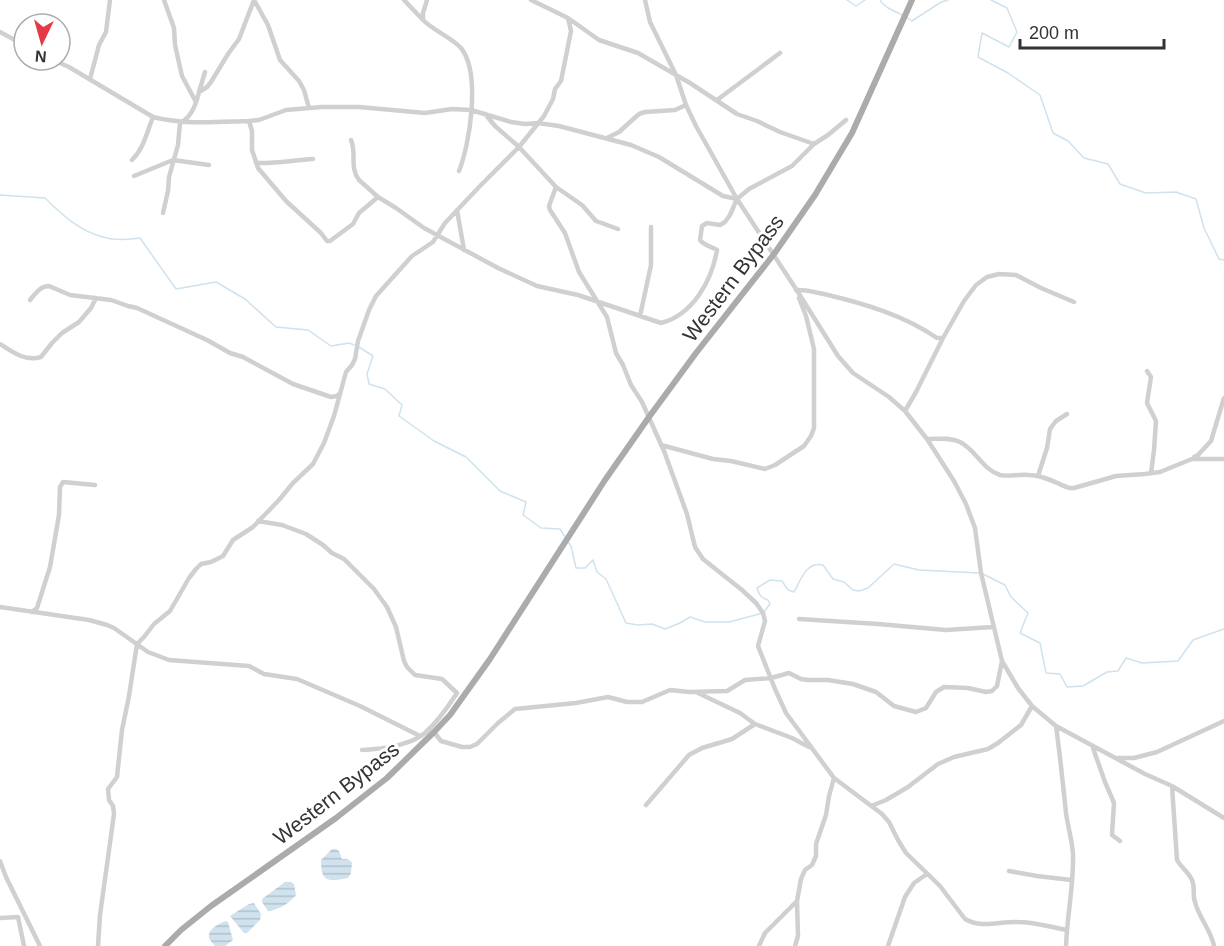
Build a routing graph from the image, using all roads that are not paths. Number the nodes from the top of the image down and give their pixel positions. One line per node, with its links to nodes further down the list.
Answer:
1 (110, 0): 15 (street)
2 (164, 0): 18 (street)
3 (254, 0): 16 (street); 20 (street)
4 (404, 0): 10 (street)
5 (427, 0): 10 (street)
6 (531, 0): 9 (street)
7 (645, 0): 14 (street)
8 (912, 0): 48 (main road, Western Bypass)
9 (568, 18): 14 (street); 27 (street)
10 (423, 20): 21 (street)
11 (780, 53): 17 (street)
12 (72, 69): 15 (street)
13 (205, 72): 16 (street)
14 (676, 75): 17 (street); 19 (street)
15 (90, 79): 23 (street)
16 (199, 92): 18 (street)
17 (717, 100): 30 (street)
18 (196, 102): 26 (street)
19 (686, 105): 28 (street); 41 (street)
20 (309, 108): 21 (street); 25 (street)
21 (471, 110): 22 (street); 37 (street)
22 (485, 114): 27 (street); 31 (street)
23 (153, 117): 26 (street); 33 (street)
24 (846, 120): 30 (street)
25 (249, 121): 26 (street); 35 (street)
26 (180, 123): 34 (street)
27 (538, 123): 28 (street); 31 (street)
28 (607, 138): 41 (street)
29 (351, 140): 40 (street)
30 (814, 144): 41 (street)
31 (519, 147): 39 (street); 42 (street)
32 (313, 159): 35 (street)
33 (132, 160)
34 (173, 160): 36 (street); 38 (street); 43 (street)
35 (256, 163): 40 (street)
36 (209, 165)
37 (459, 171)
38 (134, 176)
39 (556, 187): 45 (street); 53 (street)
40 (378, 197): 46 (street)
41 (737, 200): 48 (street); 54 (street)
42 (457, 210): 46 (street); 47 (street)
43 (163, 213)
44 (651, 227): 54 (street)
45 (618, 229)
46 (438, 235): 47 (street); 58 (street)
47 (464, 250): 53 (street)
48 (774, 254): 49 (street); 62 (main road, Western Bypass)
49 (796, 289): 55 (street); 60 (street); 64 (street)
50 (96, 298): 51 (street); 56 (street); 58 (street)
51 (30, 300)
52 (1074, 302): 55 (street)
53 (599, 303): 54 (street); 62 (street)
54 (640, 316)
55 (942, 338): 60 (street)
56 (0, 344)
57 (1147, 371): 67 (street)
58 (340, 393): 70 (street)
59 (1224, 398): 65 (street)
60 (905, 411): 63 (street)
61 (1066, 414): 68 (street)
62 (649, 417): 64 (street); 83 (main road, Western Bypass)
63 (927, 439): 68 (street); 74 (street)
64 (661, 445): 77 (street)
65 (1192, 459): 66 (street); 67 (street)
66 (1224, 459)
67 (1151, 473): 68 (street)
68 (1038, 476)
69 (95, 485): 72 (street)
70 (258, 521): 75 (street); 84 (street)
71 (0, 607): 72 (street)
72 (32, 612): 75 (street)
73 (799, 620): 74 (street)
74 (993, 627): 76 (street)
75 (137, 644): 84 (street); 106 (street)
76 (1002, 661): 77 (street); 79 (street)
77 (771, 678): 78 (street); 86 (street)
78 (697, 692): 81 (street); 83 (street)
79 (1032, 706): 82 (street); 92 (street)
80 (1224, 721): 88 (street)
81 (755, 724): 86 (street); 91 (street)
82 (1056, 726): 85 (street); 99 (street)
83 (434, 732): 107 (main road, Western Bypass)
84 (420, 736): 87 (street)
85 (1093, 748): 88 (street); 94 (street)
86 (811, 749): 89 (street)
87 (362, 750)
88 (1116, 758): 90 (street)
89 (834, 778): 92 (street); 100 (street)
90 (1172, 786): 93 (street); 112 (street)
91 (646, 805)
92 (871, 806): 97 (street)
93 (1224, 818)
94 (1120, 841)
95 (0, 861): 98 (street)
96 (1009, 871): 99 (street)
97 (927, 874): 102 (street); 110 (street)
98 (3, 878): 105 (street)
99 (1071, 880): 102 (street)
100 (797, 902): 103 (street); 108 (street)
101 (0, 918): 104 (street)
102 (1067, 930): 111 (street)
103 (796, 943): 109 (street)
104 (24, 946)
105 (40, 946)
106 (98, 946)
107 (165, 946)
108 (759, 946)
109 (802, 946)
110 (888, 946)
111 (1066, 946)
112 (1214, 946)

